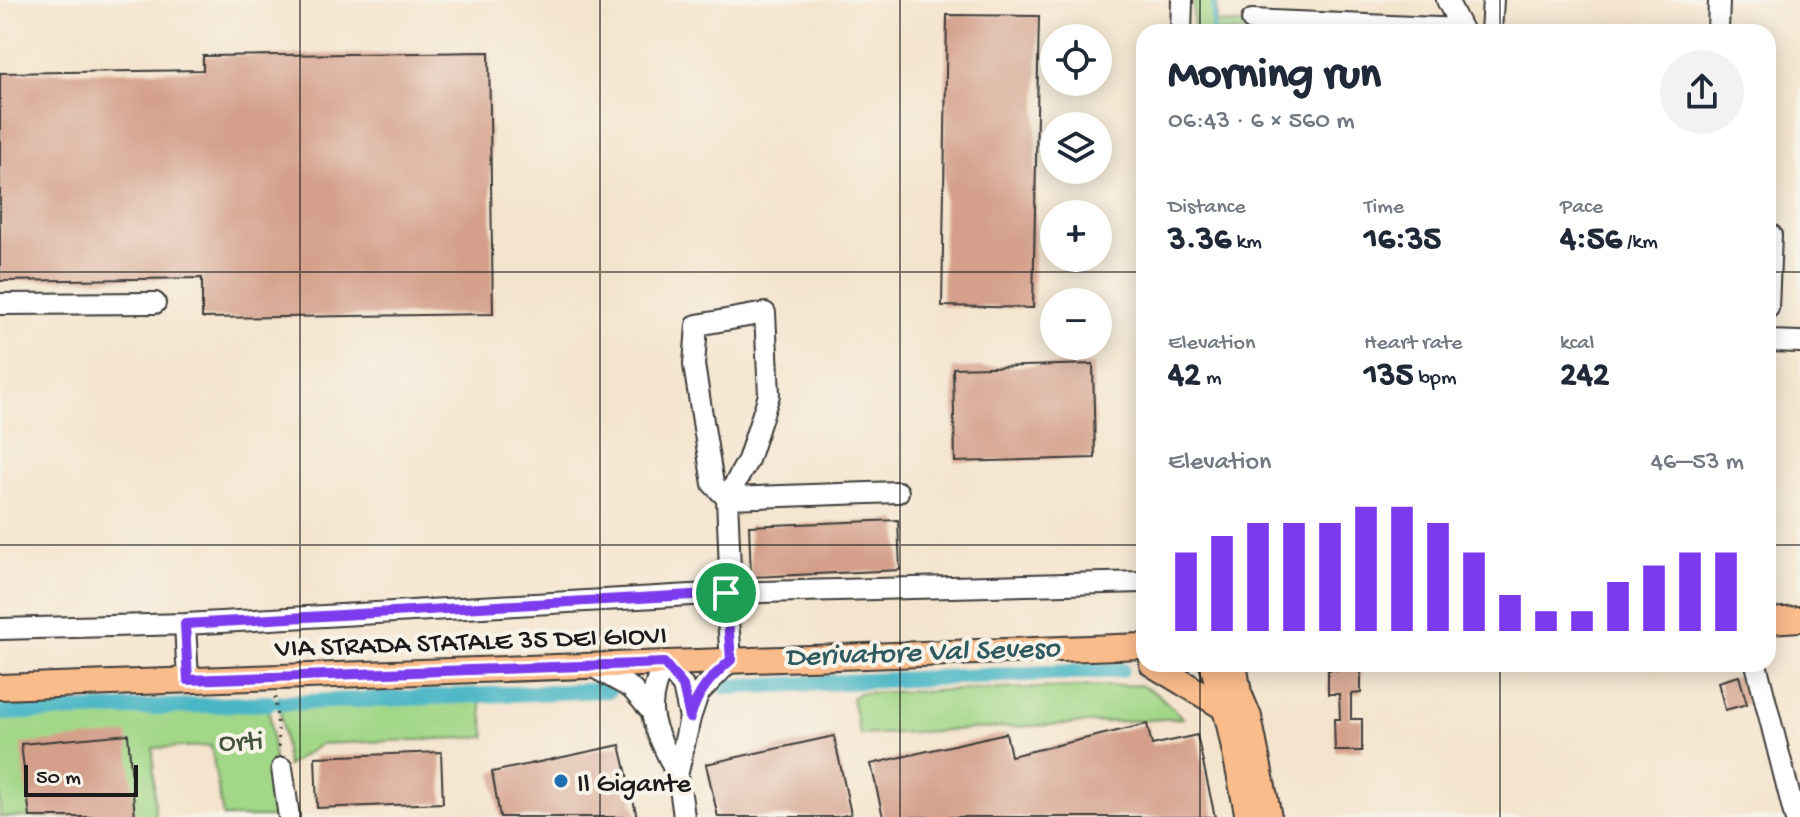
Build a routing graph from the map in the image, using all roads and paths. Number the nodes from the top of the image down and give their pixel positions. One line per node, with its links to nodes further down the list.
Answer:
1 (1182, 0): 6 (street)
2 (1447, 0): 8 (street)
3 (1493, 0): 9 (street)
4 (1719, 0): 10 (street)
5 (1252, 20): 7 (street)
6 (1181, 24)
7 (1336, 24)
8 (1459, 24)
9 (1492, 24)
10 (1718, 24)
11 (155, 303): 12 (street)
12 (0, 304)
13 (1776, 341): 14 (street)
14 (1800, 342)
15 (898, 492): 16 (street)
16 (727, 498): 16 (street); 18 (street)
17 (1136, 582): 18 (street)
18 (729, 593): 21 (street); 26 (street)
19 (1800, 619): 20 (main road)
20 (1776, 620)
21 (185, 624): 22 (street); 34 (street)
22 (0, 629)
23 (1089, 646): 24 (main road); 25 (main road); 26 (main road, VIA STRADA STATALE 35 DEI GIOVI)
24 (1136, 646)
25 (1136, 658)
26 (731, 660): 27 (main road, VIA STRADA STATALE 35 DEI GIOVI); 38 (street)
27 (664, 663): 28 (main road, VIA STRADA STATALE 35 DEI GIOVI); 37 (street); 38 (street)
28 (590, 665): 33 (main road, VIA STRADA STATALE 35 DEI GIOVI); 37 (street)
29 (1165, 672): 36 (main road)
30 (1214, 672): 36 (main road)
31 (1235, 672): 44 (main road)
32 (1758, 672): 45 (street)
33 (274, 676): 34 (main road, VIA STRADA STATALE 35 DEI GIOVI); 39 (path)
34 (188, 680): 35 (main road, VIA STRADA STATALE 35 DEI GIOVI)
35 (0, 687)
36 (1223, 707): 43 (main road)
37 (651, 711): 40 (street)
38 (690, 718): 40 (street)
39 (282, 768): 41 (street)
40 (677, 776): 42 (street)
41 (289, 817)
42 (684, 817)
43 (1248, 817)
44 (1269, 817)
45 (1795, 817)

